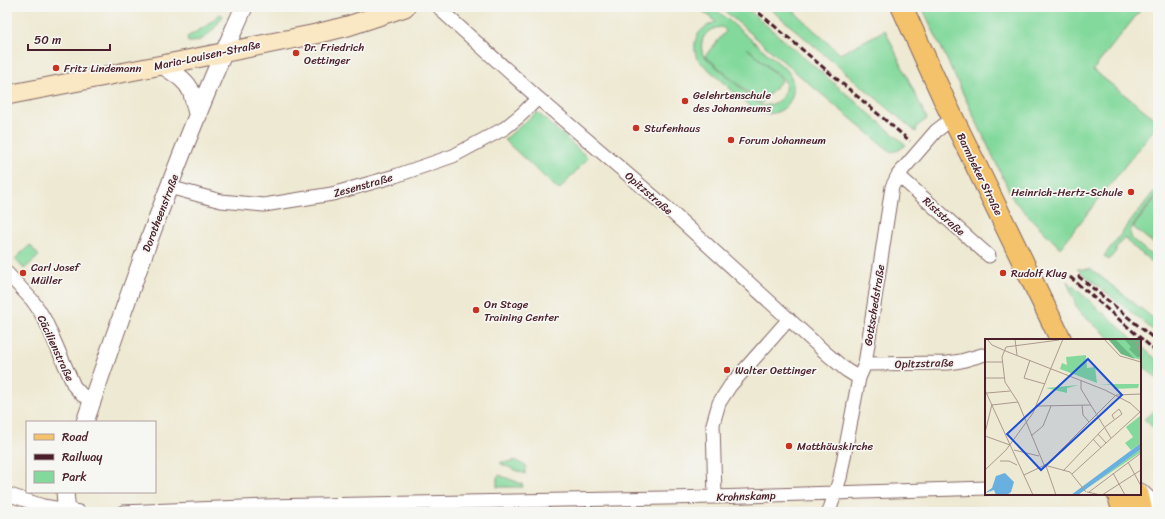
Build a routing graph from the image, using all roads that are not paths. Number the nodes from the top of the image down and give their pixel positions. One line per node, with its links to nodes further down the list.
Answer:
1 (244, 7): 5 (street, Dorotheenstraße)
2 (406, 7): 5 (main road, Maria-Louisen-Straße)
3 (440, 7): 8 (street, Opitzstraße)
4 (902, 7): 10 (main road, Barmbeker Straße)
5 (225, 52): 6 (main road, Maria-Louisen-Straße); 9 (street, Dorotheenstraße)
6 (162, 65): 7 (main road, Maria-Louisen-Straße); 9 (street)
7 (7, 95)
8 (538, 98): 12 (street, Zesenstraße); 15 (street, Opitzstraße)
9 (198, 116): 12 (street, Dorotheenstraße)
10 (953, 118): 11 (street, Gottschedstraße); 16 (main road, Barmbeker Straße)
11 (898, 175): 13 (street, Riststraße); 18 (street, Gottschedstraße)
12 (169, 187): 20 (street, Dorotheenstraße)
13 (989, 256)
14 (7, 273): 20 (street, Cäcilienstraße)
15 (790, 319): 19 (street, Opitzstraße); 30 (street)
16 (1061, 339)
17 (982, 355): 18 (street, Opitzstraße)
18 (865, 364): 19 (street, Gottschedstraße)
19 (859, 378): 24 (street, Gottschedstraße)
20 (93, 400): 21 (street, Dorotheenstraße)
21 (85, 421)
22 (985, 488): 24 (street, Krohnskamp)
23 (65, 493): 32 (street)
24 (835, 493): 30 (street, Krohnskamp); 34 (street, Gottschedstraße)
25 (7, 494): 32 (street)
26 (1118, 495): 35 (main road)
27 (1123, 495): 36 (street)
28 (1139, 495): 37 (main road)
29 (1141, 495): 31 (street)
30 (715, 497): 33 (street, Krohnskamp)
31 (1158, 509)
32 (71, 511)
33 (123, 512)
34 (829, 512)
35 (1123, 512)
36 (1134, 512)
37 (1142, 512)

